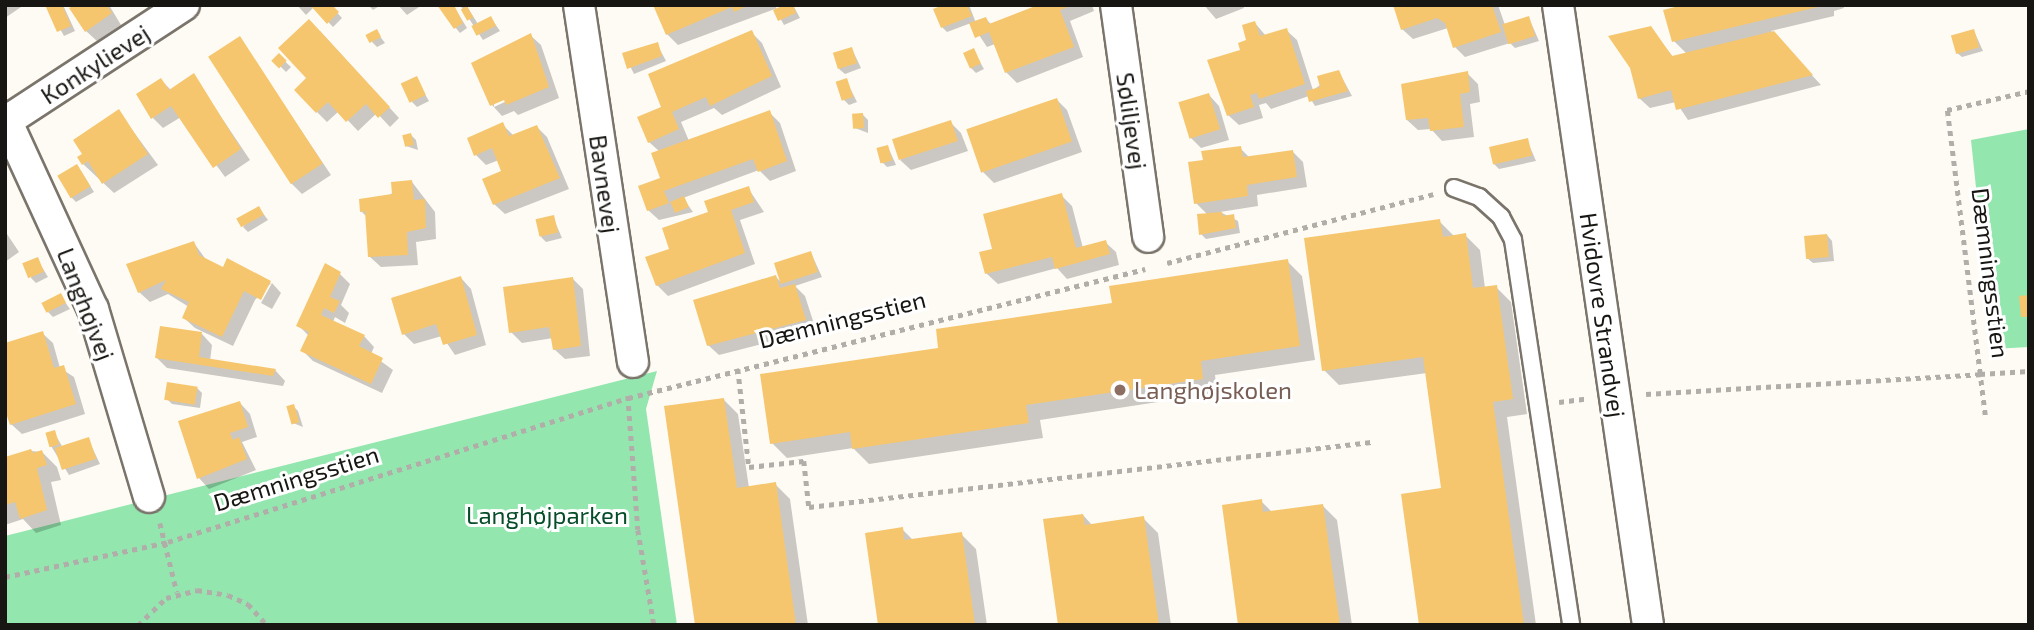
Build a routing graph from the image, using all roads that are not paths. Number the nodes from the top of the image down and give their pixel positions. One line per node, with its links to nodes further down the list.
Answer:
1 (184, 5): 5 (street, Konkylievej)
2 (579, 5): 8 (street, Bavnevej)
3 (1116, 5): 7 (street, Søliljevej)
4 (1559, 5): 11 (street, Hvidovre Strandvej)
5 (6, 120): 9 (street, Langhøjvej)
6 (1454, 188): 10 (lane)
7 (1148, 237)
8 (632, 362)
9 (149, 497)
10 (1571, 625)
11 (1648, 625)

